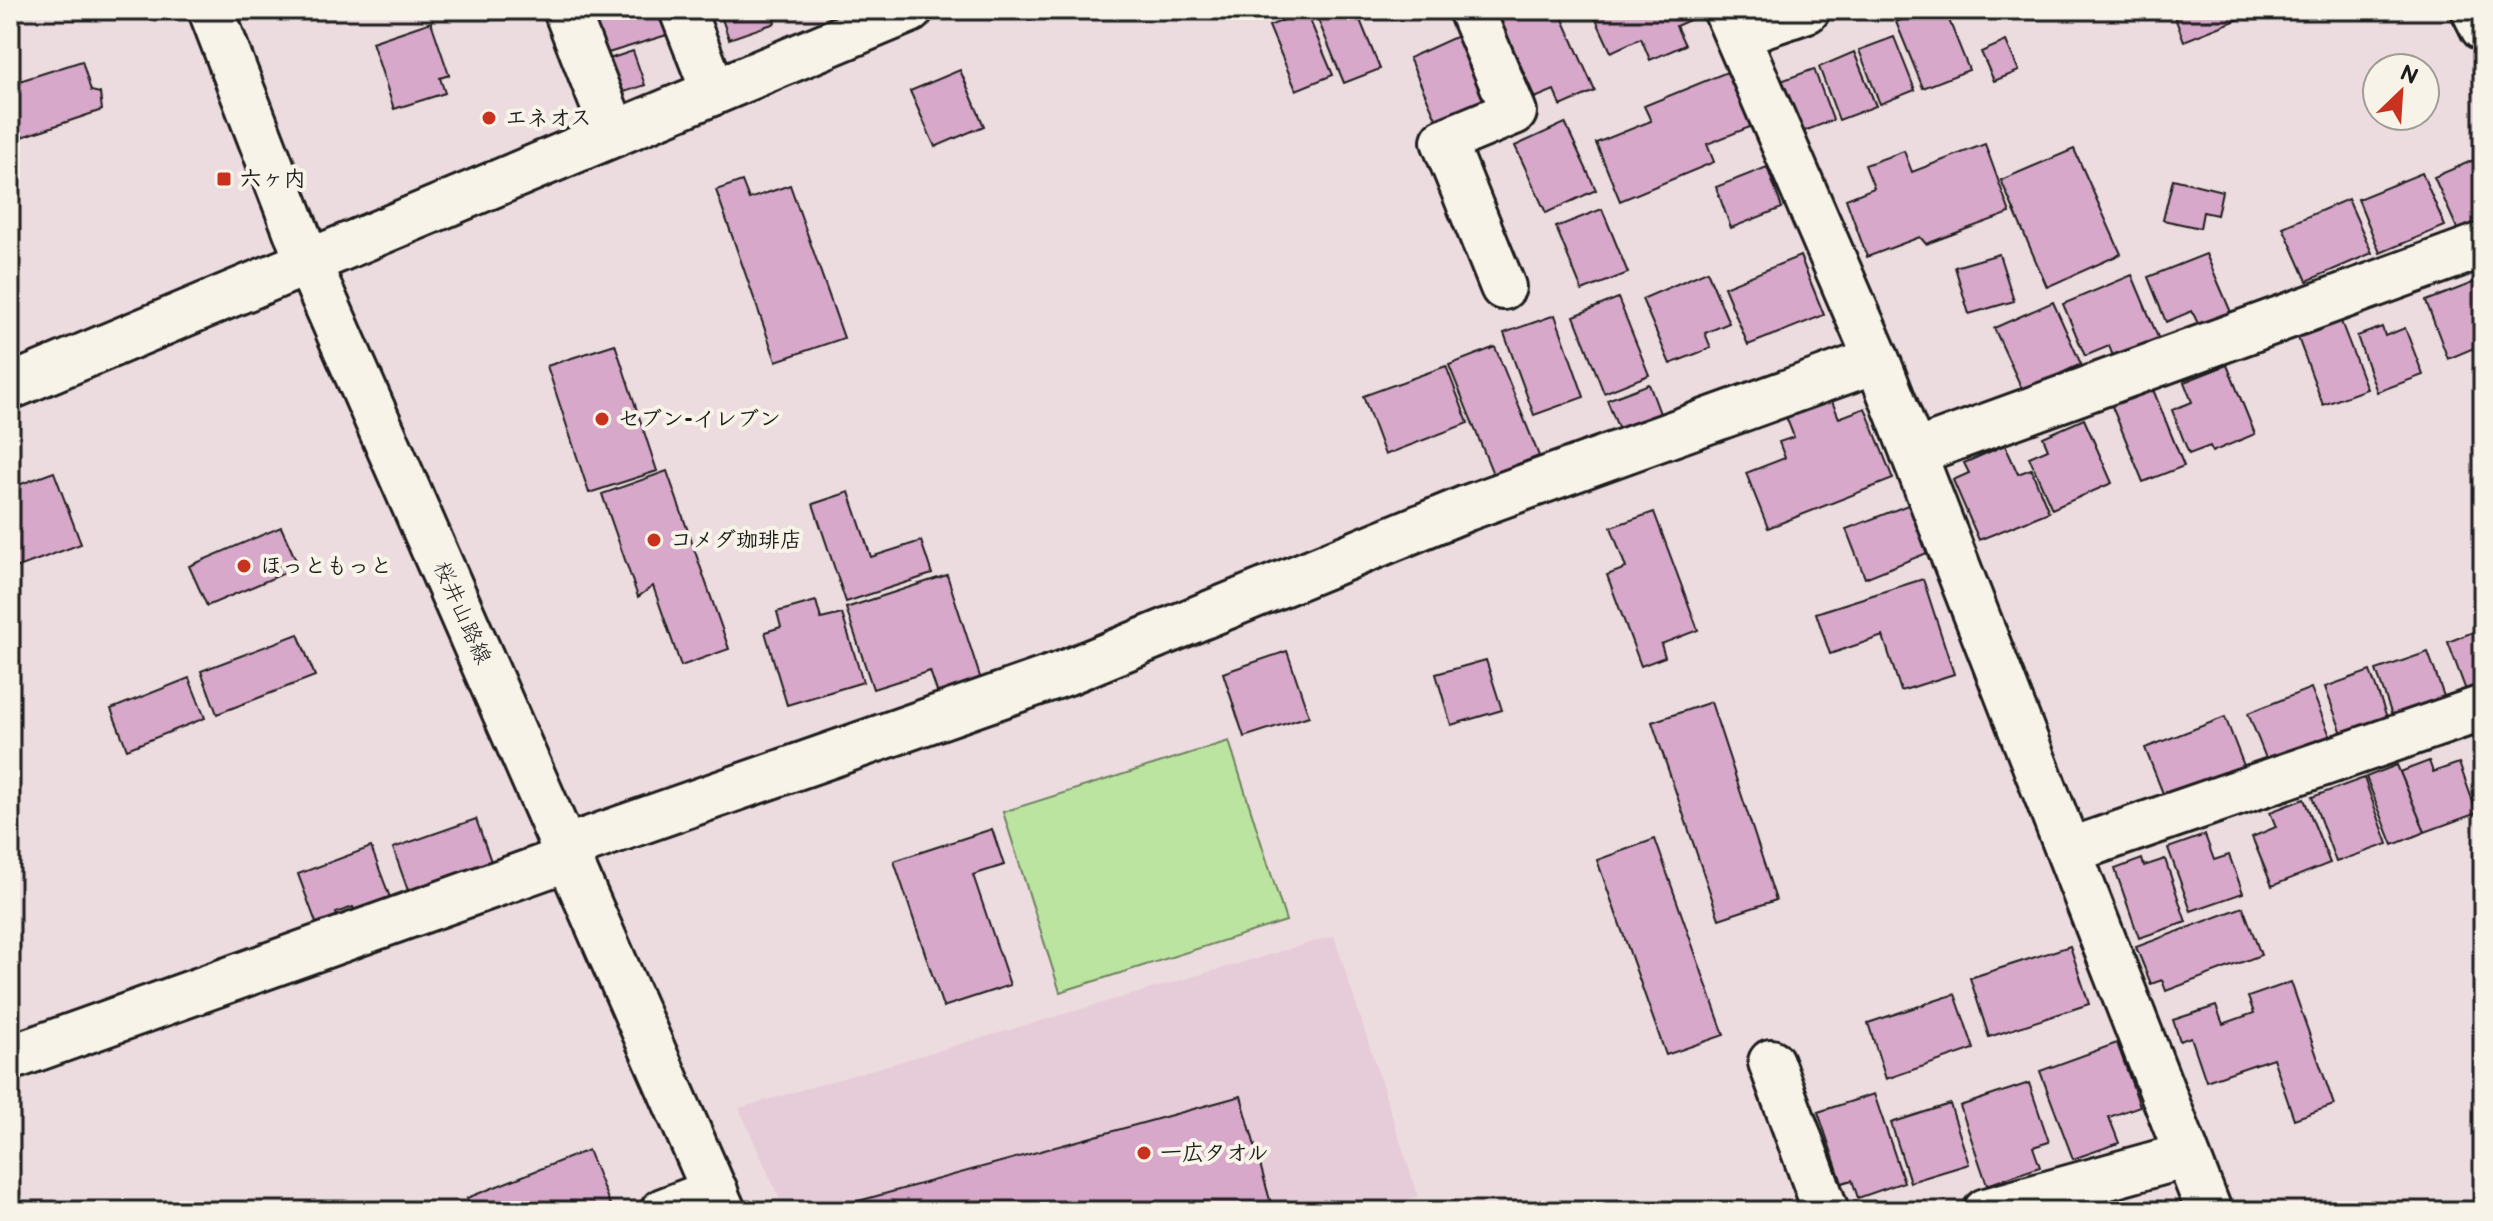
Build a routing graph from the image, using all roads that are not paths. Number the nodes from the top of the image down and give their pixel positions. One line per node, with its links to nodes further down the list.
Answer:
1 (211, 10): 13 (street, 桜井山路線)
2 (566, 10): 11 (street)
3 (682, 10): 10 (street)
4 (910, 10): 10 (street)
5 (1471, 10): 14 (street)
6 (1807, 10): 8 (street)
7 (2474, 10): 9 (street)
8 (1732, 22): 15 (street)
9 (2483, 28)
10 (714, 92): 11 (street)
11 (614, 133): 13 (street)
12 (2483, 245): 17 (street)
13 (308, 262): 16 (street); 20 (street, 桜井山路線)
14 (1503, 287)
15 (1877, 360): 17 (street); 20 (street)
16 (10, 387)
17 (1913, 453): 19 (street)
18 (2483, 708): 19 (street)
19 (2069, 851): 23 (street)
20 (567, 853): 21 (street); 24 (street, 桜井山路線)
21 (10, 1058)
22 (1771, 1062): 26 (street)
23 (2187, 1155): 27 (street); 28 (street)
24 (719, 1201): 25 (street)
25 (663, 1211)
26 (1826, 1211)
27 (1986, 1211)
28 (2209, 1211)

